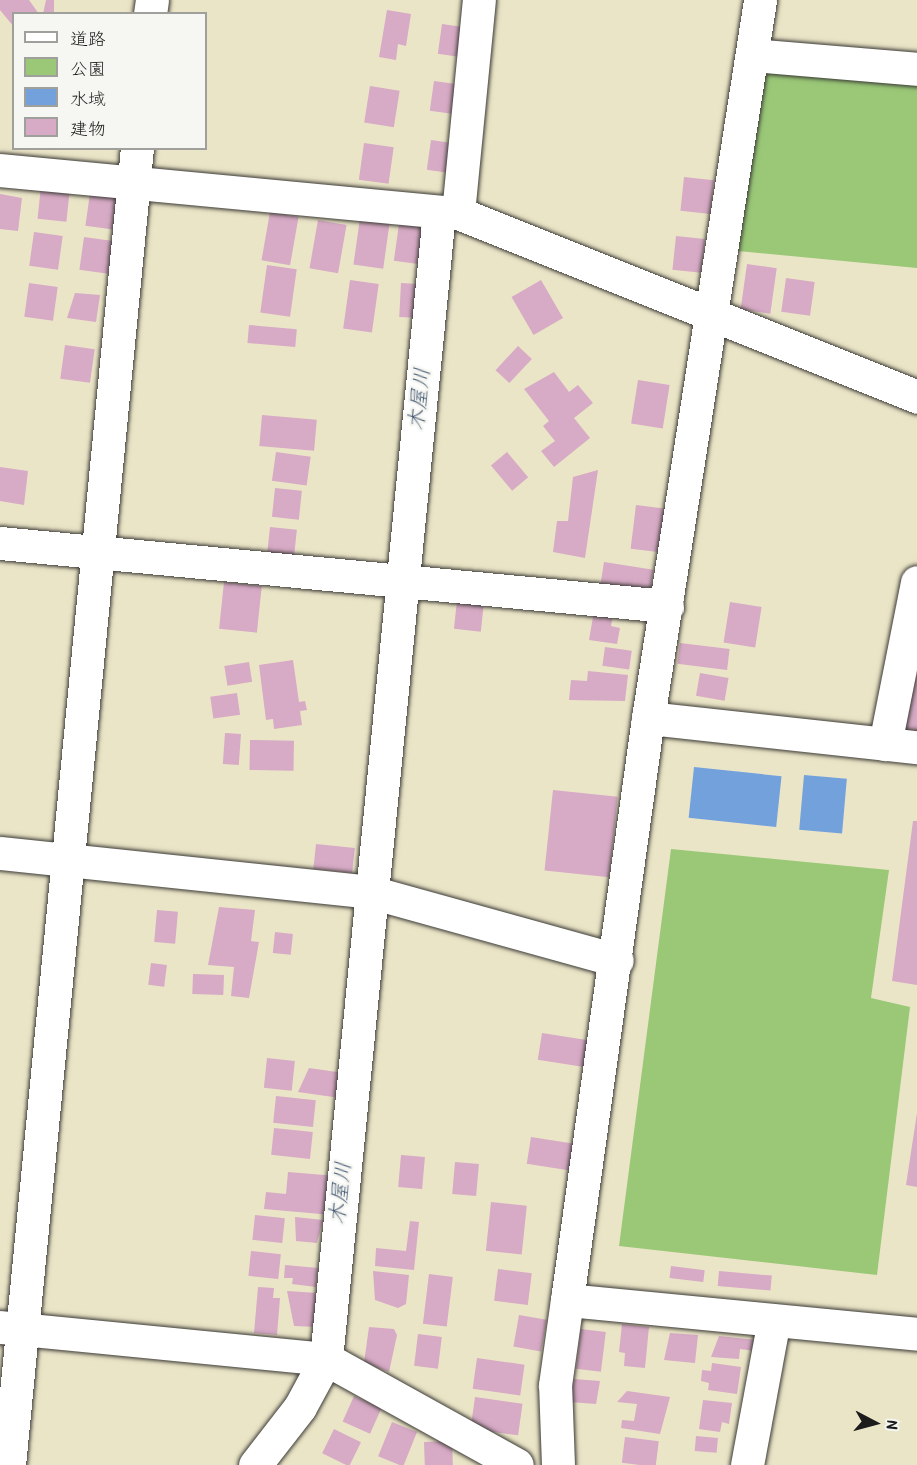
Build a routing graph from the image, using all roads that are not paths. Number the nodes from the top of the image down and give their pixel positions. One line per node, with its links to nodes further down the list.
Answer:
1 (478, 0): 8 (street)
2 (760, 0): 3 (street)
3 (752, 55): 4 (street); 9 (street)
4 (917, 69)
5 (137, 150): 7 (street)
6 (0, 170): 7 (street)
7 (134, 181): 8 (street); 12 (street)
8 (448, 213): 9 (street); 14 (street)
9 (714, 319): 10 (street); 15 (street)
10 (917, 397)
11 (0, 543): 12 (street)
12 (97, 552): 14 (street); 19 (street)
13 (917, 582): 17 (street)
14 (405, 584): 15 (street); 20 (street)
15 (667, 606): 16 (street)
16 (648, 718): 17 (street); 21 (street)
17 (901, 745)
18 (0, 853): 19 (street)
19 (69, 856): 20 (street); 24 (street)
20 (371, 892): 21 (street); 26 (street)
21 (616, 960): 22 (street)
22 (567, 1300): 23 (street); 30 (street)
23 (774, 1320): 25 (street); 31 (street)
24 (11, 1328): 26 (street); 27 (street)
25 (917, 1335)
26 (331, 1362): 28 (street); 29 (street)
27 (9, 1465)
28 (255, 1465)
29 (517, 1465)
30 (558, 1465)
31 (747, 1465)

